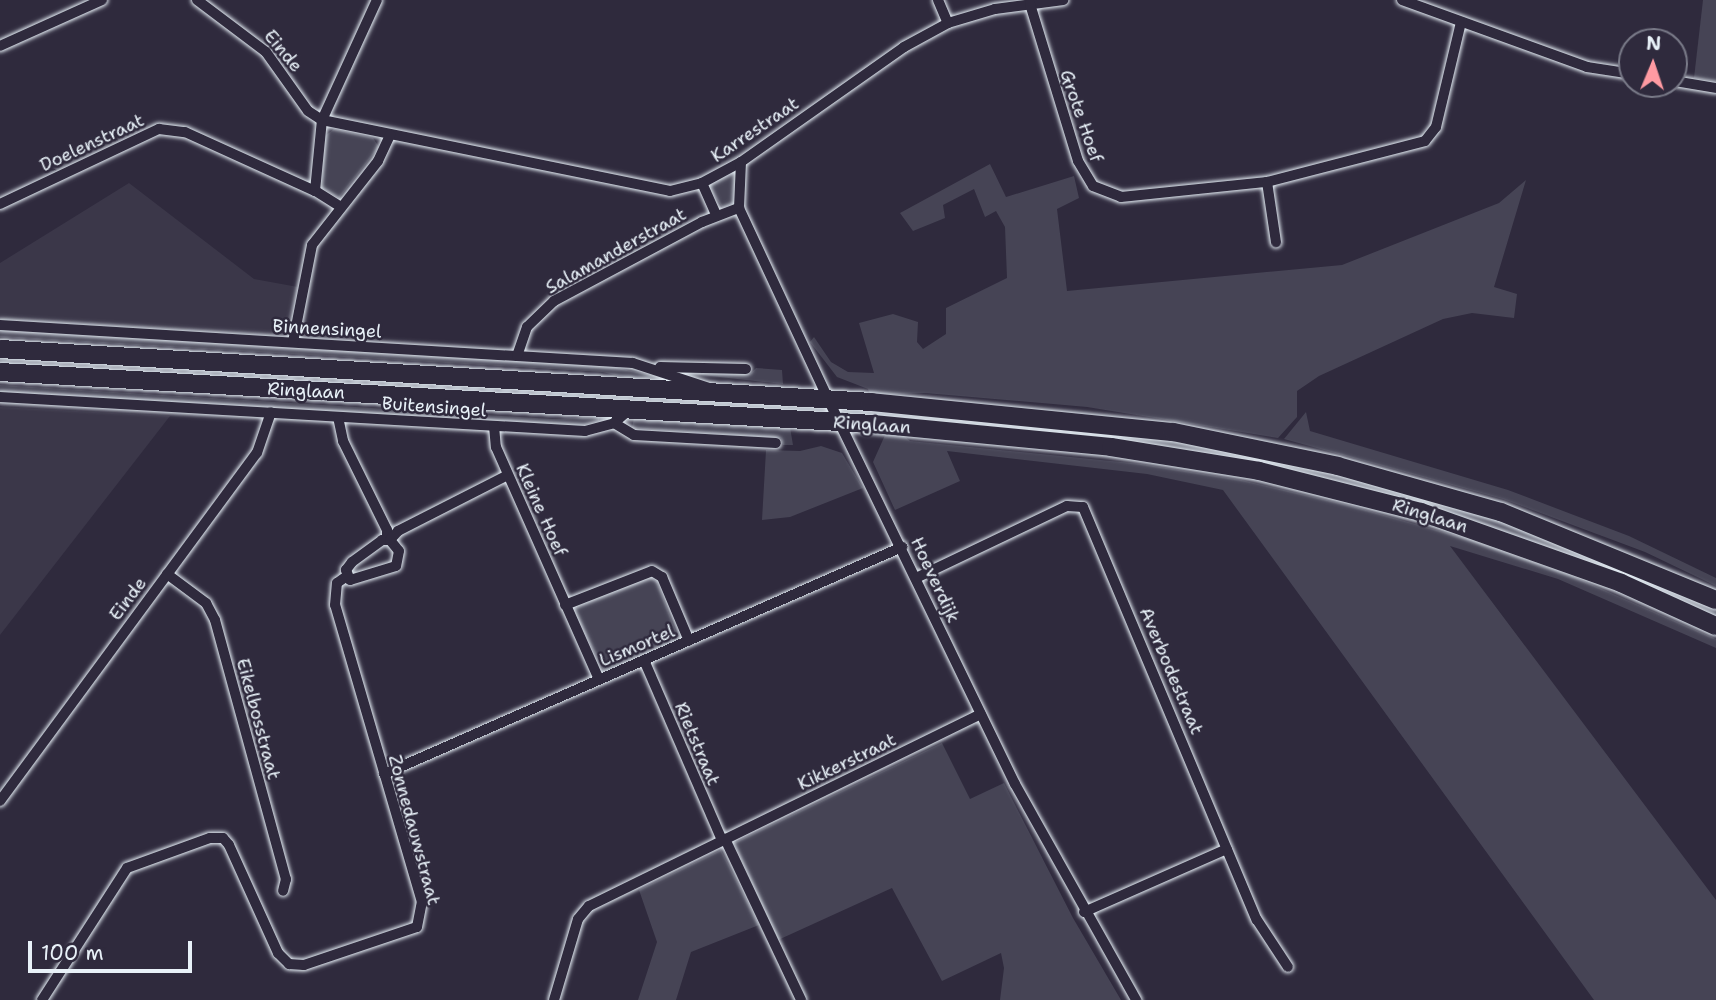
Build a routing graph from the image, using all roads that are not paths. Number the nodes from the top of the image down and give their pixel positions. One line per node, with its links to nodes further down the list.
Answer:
1 (103, 0): 10 (street)
2 (197, 0): 14 (street, Einde)
3 (377, 0): 14 (street)
4 (938, 0): 9 (street)
5 (1063, 0): 7 (street, Karrestraat)
6 (1402, 0): 8 (street)
7 (1034, 2): 9 (street, Karrestraat); 17 (street, Grote Hoef)
8 (1461, 22): 11 (street); 17 (street, Grote Hoef)
9 (948, 23): 16 (street, Karrestraat)
10 (0, 46)
11 (1618, 72)
12 (1688, 83): 13 (street)
13 (1716, 88)
14 (321, 120): 15 (street, Karrestraat); 19 (street)
15 (390, 135): 18 (street, Karrestraat); 21 (street)
16 (741, 162): 18 (street, Karrestraat); 22 (street, Hoeverdijk)
17 (1267, 182): 24 (street)
18 (702, 183): 23 (street)
19 (315, 191): 20 (street, Doelenstraat); 21 (street)
20 (0, 204)
21 (341, 207): 26 (street)
22 (739, 208): 23 (street, Salamanderstraat); 34 (street, Hoeverdijk)
23 (716, 215): 28 (street, Salamanderstraat)
24 (1276, 242)
25 (0, 325): 26 (street, Binnensingel)
26 (293, 342): 28 (street, Binnensingel)
27 (0, 349): 32 (highway, Ringlaan)
28 (517, 356): 29 (street, Binnensingel)
29 (652, 368): 30 (street, Binnensingel); 32 (street, Binnensingel)
30 (746, 369)
31 (0, 372): 35 (highway, Ringlaan)
32 (719, 393): 34 (highway, Ringlaan)
33 (0, 397): 36 (street, Buitensingel)
34 (828, 399): 38 (street, Hoeverdijk); 48 (highway, Ringlaan)
35 (629, 410): 38 (highway, Ringlaan); 39 (street, Buitensingel)
36 (271, 412): 37 (street, Buitensingel); 45 (street, Einde)
37 (338, 417): 40 (street, Buitensingel); 43 (street)
38 (841, 422): 44 (street, Hoeverdijk); 50 (highway, Ringlaan)
39 (614, 423): 40 (street, Buitensingel); 41 (street)
40 (494, 426): 42 (street, Kleine Hoef)
41 (776, 443)
42 (508, 475): 43 (street, Zonnedauwstraat); 49 (street, Kleine Hoef)
43 (389, 540): 46 (street, Zonnedauwstraat); 46 (street)
44 (902, 547): 47 (street, Hoeverdijk); 51 (street, Lismortel)
45 (167, 574): 56 (street, Einde); 59 (street, Eikelbosstraat)
46 (347, 576): 55 (street, Zonnedauwstraat)
47 (916, 578): 54 (street, Hoeverdijk); 58 (street, Averbodestraat)
48 (1716, 600)
49 (565, 605): 51 (street); 53 (street, Kleine Hoef)
50 (1716, 626)
51 (689, 640): 52 (street, Lismortel)
52 (643, 660): 53 (street, Lismortel); 57 (street, Rietstraat)
53 (599, 679): 55 (street, Lismortel)
54 (981, 714): 57 (street, Kikkerstraat); 60 (street, Hoeverdijk)
55 (384, 774): 62 (street, Zonnedauwstraat)
56 (0, 801)
57 (724, 839): 63 (street, Kikkerstraat); 64 (street)
58 (1227, 849): 60 (street); 61 (street, Averbodestraat)
59 (283, 891)
60 (1084, 912): 65 (street, Hoeverdijk)
61 (1288, 967)
62 (42, 1000)
63 (554, 1000)
64 (801, 1000)
65 (1136, 1000)

